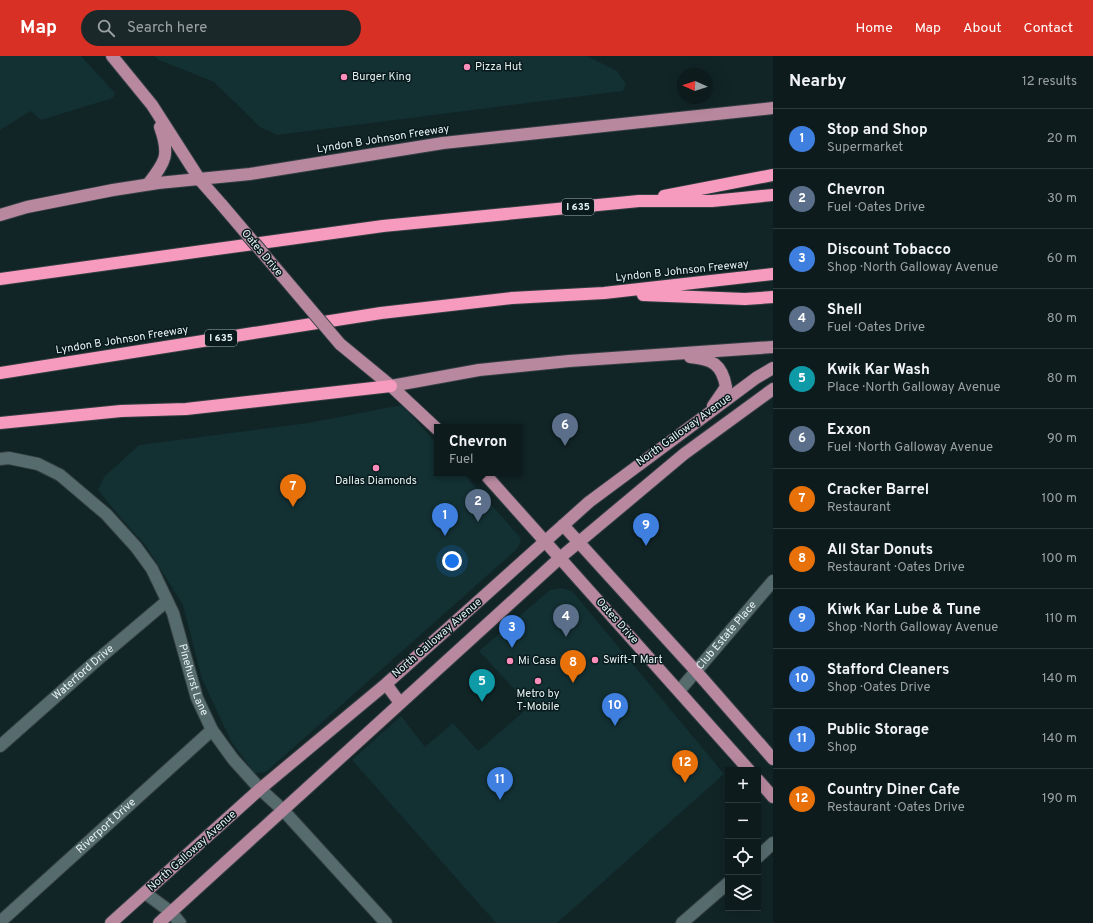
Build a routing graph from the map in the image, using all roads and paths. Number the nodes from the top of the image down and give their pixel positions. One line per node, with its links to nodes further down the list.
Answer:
1 (112, 56): 2 (main road, Oates Drive)
2 (152, 105): 5 (main road, Oates Drive); 6 (main road)
3 (773, 108): 5 (main road, Lyndon B Johnson Freeway)
4 (773, 175): 8 (highway)
5 (200, 180): 6 (main road, Lyndon B Johnson Freeway); 18 (main road, Oates Drive, bridge)
6 (148, 184): 9 (main road, Lyndon B Johnson Freeway)
7 (773, 195): 8 (highway, I 635)
8 (639, 201): 11 (highway, I 635)
9 (0, 215)
10 (773, 274): 12 (highway, Lyndon B Johnson Freeway / I 635)
11 (0, 279)
12 (604, 293): 13 (highway); 17 (highway, Lyndon B Johnson Freeway / I 635)
13 (773, 297)
14 (773, 347): 15 (main road)
15 (665, 354): 18 (main road); 20 (main road)
16 (773, 368): 20 (main road, North Galloway Avenue)
17 (0, 372)
18 (391, 386): 21 (highway); 22 (main road, Oates Drive)
19 (773, 389): 27 (main road, North Galloway Avenue)
20 (704, 417): 25 (main road, North Galloway Avenue)
21 (0, 423)
22 (434, 426)
23 (0, 459): 30 (street, Pinehurst Lane)
24 (487, 476): 26 (main road, Oates Drive)
25 (563, 525): 26 (main road, North Galloway Avenue); 27 (main road)
26 (546, 542): 28 (main road, Oates Drive); 32 (main road, North Galloway Avenue)
27 (579, 543): 28 (main road, North Galloway Avenue); 31 (main road)
28 (560, 557): 33 (main road, Oates Drive); 34 (main road, North Galloway Avenue)
29 (773, 581): 31 (street, Club Estate Place)
30 (167, 601): 35 (street, Pinehurst Lane); 36 (street, Waterford Drive)
31 (695, 670): 33 (street, Club Estate Place); 37 (main road)
32 (386, 684): 34 (main road); 40 (main road, North Galloway Avenue)
33 (679, 691): 38 (main road, Oates Drive)
34 (400, 703): 42 (main road, North Galloway Avenue)
35 (212, 730): 40 (street, Pinehurst Lane); 48 (street, Riverport Drive)
36 (0, 746)
37 (773, 759)
38 (746, 767)
39 (761, 783): 41 (main road)
40 (260, 789): 42 (street, Pinehurst Lane); 46 (main road, North Galloway Avenue)
41 (773, 797)
42 (283, 810): 47 (main road, North Galloway Avenue); 52 (street, Pinehurst Lane)
43 (773, 844): 44 (street)
44 (761, 854)
45 (725, 886): 53 (street)
46 (145, 893): 47 (street); 49 (main road, North Galloway Avenue)
47 (171, 912): 50 (main road, North Galloway Avenue); 51 (street)
48 (0, 922)
49 (111, 923)
50 (159, 923)
51 (180, 923)
52 (386, 923)
53 (682, 923)

